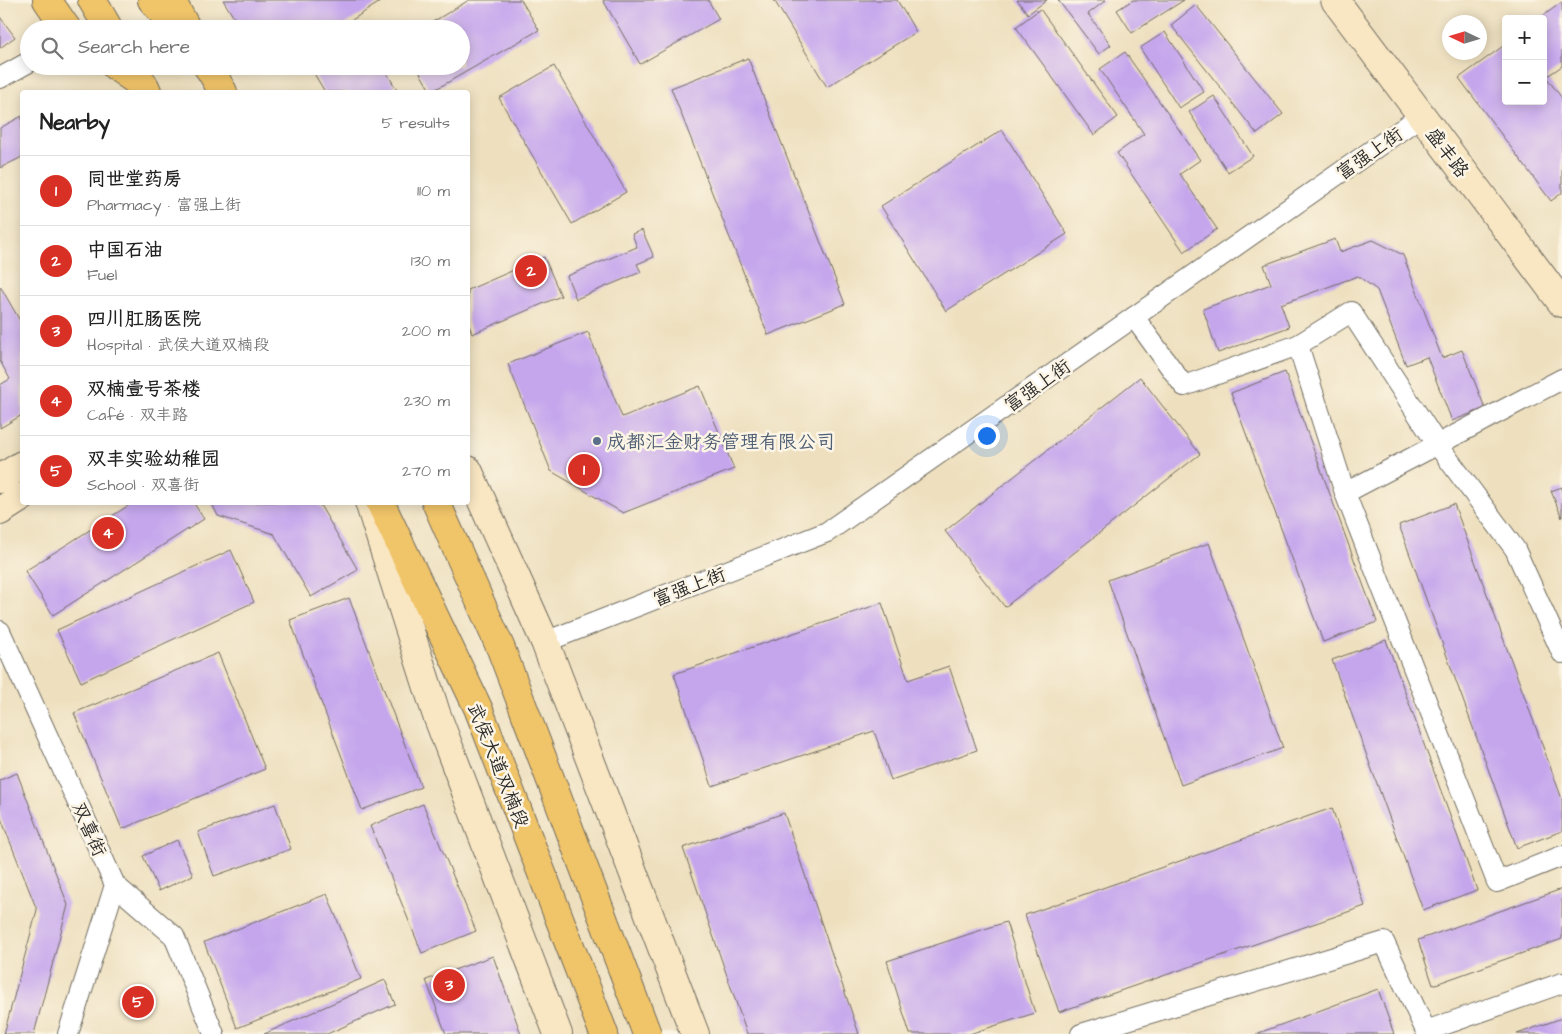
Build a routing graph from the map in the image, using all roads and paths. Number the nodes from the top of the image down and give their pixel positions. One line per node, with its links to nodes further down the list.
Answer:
1 (47, 0): 6 (main road)
2 (92, 0): 7 (main road)
3 (152, 0): 8 (main road)
4 (171, 0): 9 (main road)
5 (1334, 0): 14 (main road, 盛丰路)
6 (61, 20)
7 (104, 20)
8 (169, 20)
9 (182, 20)
10 (20, 67): 12 (street)
11 (130, 75): 13 (main road)
12 (0, 78)
13 (142, 82)
14 (1421, 116): 15 (main road, 盛丰路); 16 (street, 富强上街)
15 (1562, 303)
16 (1134, 317): 17 (street); 30 (street, 富强上街)
17 (1298, 345): 19 (street); 23 (street)
18 (1562, 379): 19 (street)
19 (1437, 444): 23 (street); 31 (street)
20 (20, 466): 22 (main road)
21 (470, 474): 30 (main road)
22 (0, 479)
23 (1345, 493): 32 (street)
24 (20, 498): 28 (main road)
25 (370, 505): 38 (main road)
26 (381, 505): 39 (main road, 武侯大道双楠段)
27 (437, 505): 40 (main road)
28 (0, 511)
29 (0, 632): 33 (street, 双喜街)
30 (545, 642): 41 (main road)
31 (1562, 653)
32 (1562, 856)
33 (115, 885): 36 (street); 37 (street)
34 (1562, 983): 35 (street)
35 (1427, 1032): 42 (street)
36 (68, 1034)
37 (214, 1034)
38 (558, 1034)
39 (604, 1034)
40 (647, 1034)
41 (695, 1034)
42 (1081, 1034)

